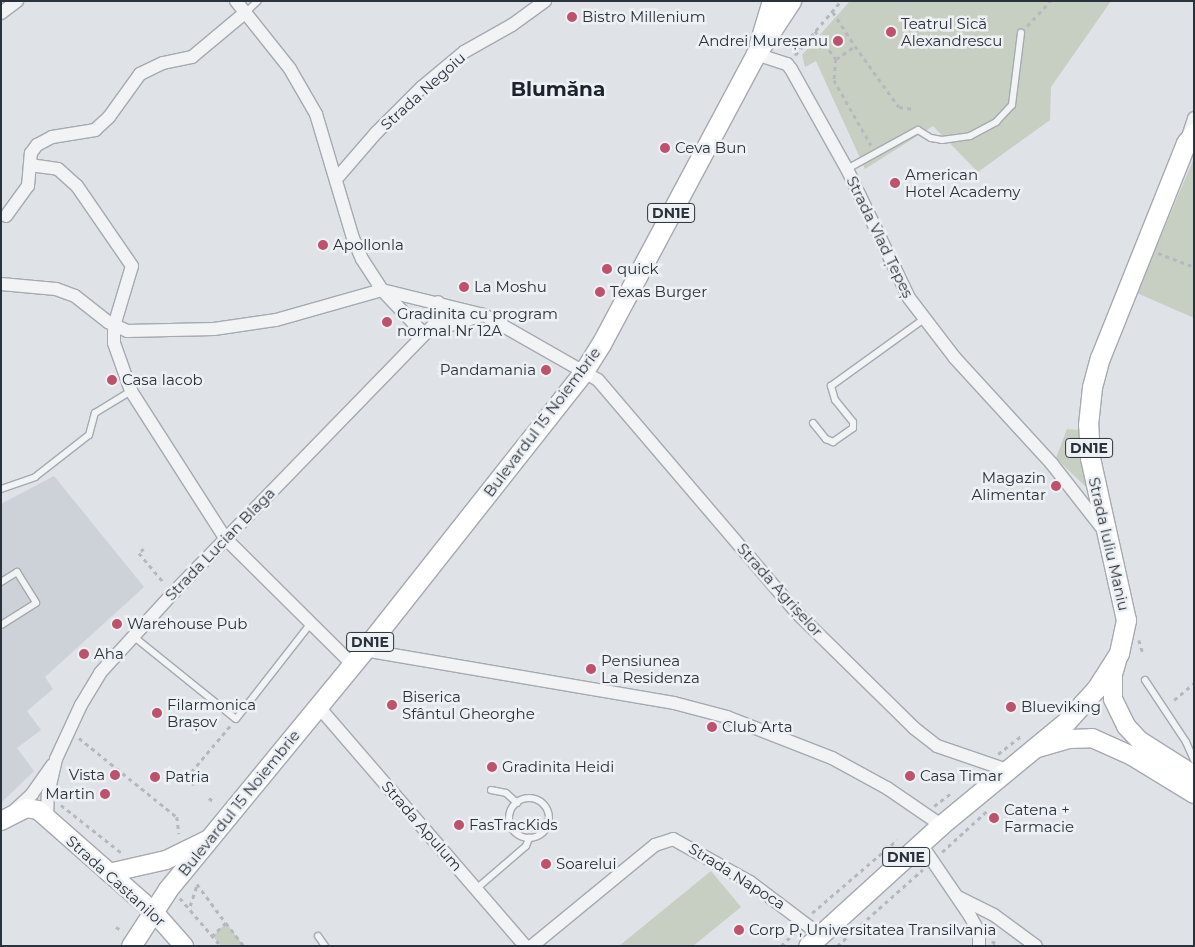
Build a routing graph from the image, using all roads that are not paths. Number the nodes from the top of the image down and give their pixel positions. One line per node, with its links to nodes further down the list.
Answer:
1 (17, 1): 8 (street)
2 (236, 1): 7 (street)
3 (258, 1): 7 (lane)
4 (545, 1): 15 (street, Strada Negoiu)
5 (772, 1): 10 (street)
6 (791, 1): 10 (main road, DN1E)
7 (246, 12): 13 (street); 15 (street)
8 (1, 13)
9 (1021, 33): 14 (lane)
10 (756, 54): 14 (street, Strada Vlad Țepeș); 24 (main road, Bulevardul 15 Noiembrie / DN1E)
11 (1194, 118): 12 (street, Strada Iuliu Maniu)
12 (1190, 138): 28 (main road, Strada Iuliu Maniu / DN1E)
13 (30, 165): 16 (street); 22 (street)
14 (847, 169): 21 (street, Strada Vlad Țepeș)
15 (337, 178): 18 (street)
16 (6, 216)
17 (1, 284): 22 (street)
18 (382, 290): 19 (street, Strada Agrișelor); 22 (street); 23 (street)
19 (438, 302): 20 (street, Strada Agrișelor); 23 (street, Strada Lucian Blaga)
20 (484, 315): 23 (street); 24 (street, Strada Agrișelor)
21 (924, 318): 26 (lane); 28 (street, Strada Vlad Țepeș)
22 (114, 326): 25 (street)
23 (423, 333): 29 (street, Strada Lucian Blaga)
24 (584, 371): 35 (main road, Bulevardul 15 Noiembrie / DN1E); 41 (street, Strada Agrișelor)
25 (131, 391): 27 (lane); 29 (street)
26 (812, 423)
27 (1, 490)
28 (1108, 536): 34 (main road, Strada Iuliu Maniu / DN1E)
29 (225, 538): 31 (street); 33 (street, Strada Lucian Blaga)
30 (1, 582): 32 (lane)
31 (311, 623): 33 (lane); 35 (street)
32 (1, 625)
33 (132, 635): 39 (street, Strada Lucian Blaga)
34 (1119, 653): 38 (main road, Strada Iuliu Maniu / DN1E); 42 (street)
35 (358, 657): 37 (main road, Bulevardul 15 Noiembrie / DN1E); 48 (street)
36 (1145, 680): 40 (lane)
37 (318, 706): 50 (main road, Bulevardul 15 Noiembrie / DN1E); 53 (street, Strada Apulum)
38 (1027, 742): 41 (main road, Strada Iuliu Maniu / DN1E); 44 (street)
39 (56, 759): 46 (street); 47 (street, Strada Lucian Blaga)
40 (1194, 760)
41 (1007, 770): 48 (main road, Strada Iuliu Maniu / DN1E)
42 (1194, 775)
43 (491, 790): 45 (lane)
44 (1194, 794)
45 (517, 803): 49 (lane); 49 (lane)
46 (6, 818): 47 (street)
47 (47, 818): 52 (street, Strada Castanilor)
48 (941, 825): 51 (main road, Strada Iuliu Maniu / DN1E)
49 (529, 838): 53 (lane)
50 (209, 839): 52 (street); 55 (main road, Bulevardul 15 Noiembrie / DN1E)
51 (920, 844): 54 (street); 59 (main road, Strada Iuliu Maniu / DN1E)
52 (109, 873): 55 (street, Strada Castanilor)
53 (476, 889): 63 (street, Strada Apulum)
54 (958, 897): 56 (street); 57 (street)
55 (153, 911): 60 (main road, Bulevardul 15 Noiembrie / DN1E); 61 (street, Strada Castanilor)
56 (994, 915): 57 (street); 66 (street)
57 (979, 932): 65 (street)
58 (318, 936): 62 (lane)
59 (814, 940): 64 (street, Strada Napoca)
60 (131, 946)
61 (184, 946)
62 (325, 946)
63 (525, 946)
64 (532, 946)
65 (979, 946)
66 (1036, 946)

